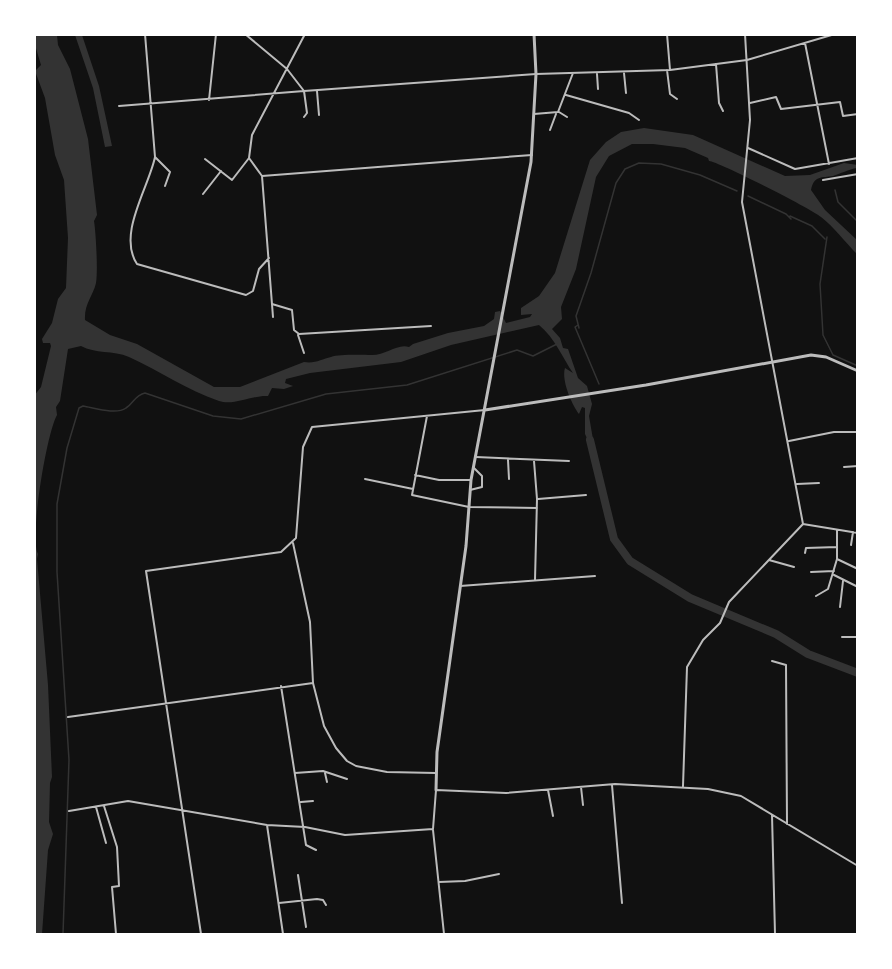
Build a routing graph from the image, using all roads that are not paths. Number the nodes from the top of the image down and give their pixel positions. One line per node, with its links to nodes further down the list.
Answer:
1 (146, 34): 29 (street)
2 (216, 34): 27 (street)
3 (245, 34): 14 (street)
4 (305, 34): 14 (street)
5 (534, 34): 19 (street)
6 (667, 34): 15 (street)
7 (745, 34): 12 (street)
8 (814, 34): 10 (street)
9 (835, 34): 10 (street)
10 (814, 40): 11 (street)
11 (805, 43): 12 (street); 30 (street)
12 (747, 60): 13 (street); 28 (street)
13 (716, 64): 15 (street); 32 (street)
14 (287, 69): 22 (street); 24 (street)
15 (668, 70): 18 (street); 26 (street)
16 (573, 73): 17 (street); 19 (street); 25 (street)
17 (597, 73): 18 (street); 20 (street)
18 (624, 73): 23 (street)
19 (536, 74): 21 (street); 34 (street)
20 (598, 89)
21 (317, 90): 22 (street); 36 (street)
22 (304, 91): 24 (street); 37 (street)
23 (626, 93)
24 (273, 94): 27 (street); 44 (street)
25 (566, 95): 33 (street); 39 (street)
26 (677, 99)
27 (209, 100): 29 (street)
28 (750, 103): 30 (street); 41 (street)
29 (151, 104): 31 (street); 43 (street)
30 (818, 104): 35 (street); 47 (street)
31 (119, 106)
32 (723, 111)
33 (557, 113): 34 (street); 38 (street); 40 (street)
34 (534, 114): 42 (street)
35 (858, 114)
36 (319, 115)
37 (304, 117)
38 (567, 117)
39 (639, 120)
40 (550, 130)
41 (748, 148): 47 (street); 60 (street)
42 (532, 155): 50 (street); 62 (street)
43 (155, 157): 52 (street); 54 (street)
44 (249, 158): 48 (street); 50 (street)
45 (858, 158): 47 (street)
46 (205, 159): 48 (street)
47 (829, 164)
48 (221, 171): 53 (street)
49 (858, 174): 51 (street)
50 (262, 176): 54 (street)
51 (823, 180)
52 (165, 186)
53 (203, 194)
54 (270, 256): 55 (street)
55 (272, 304): 56 (street); 58 (street)
56 (273, 318)
57 (431, 326): 58 (street)
58 (296, 333): 59 (street)
59 (304, 352)
60 (772, 362): 61 (street); 62 (street); 65 (street)
61 (858, 371)
62 (485, 410): 63 (street); 66 (street)
63 (427, 416): 73 (street); 89 (street)
64 (858, 432): 65 (street)
65 (788, 442): 78 (street)
66 (475, 457): 67 (street); 71 (street)
67 (508, 460): 68 (street); 75 (street)
68 (534, 461): 69 (street); 82 (street)
69 (569, 461)
70 (858, 466): 72 (street)
71 (473, 467): 76 (street); 80 (street)
72 (844, 467)
73 (415, 475): 76 (street); 79 (street)
74 (365, 479): 79 (street)
75 (509, 479)
76 (471, 480): 80 (street)
77 (819, 483): 78 (street)
78 (796, 484): 85 (street)
79 (413, 489): 83 (street)
80 (470, 489): 83 (street)
81 (586, 495): 82 (street)
82 (537, 499): 84 (street)
83 (469, 507): 84 (street); 102 (street)
84 (537, 508): 100 (street)
85 (803, 524): 86 (street); 94 (street)
86 (837, 530): 87 (street); 91 (street)
87 (853, 532): 88 (street); 90 (street)
88 (858, 533)
89 (293, 543): 109 (street); 111 (street)
90 (851, 545)
91 (837, 546): 92 (street); 93 (street)
92 (805, 553)
93 (837, 559): 96 (street); 98 (street)
94 (769, 560): 95 (street); 119 (street)
95 (794, 567)
96 (858, 569)
97 (811, 572): 98 (street)
98 (833, 572): 101 (street); 104 (street)
99 (595, 576): 100 (street)
100 (535, 580): 102 (street)
101 (843, 581): 103 (street); 105 (street)
102 (460, 586): 115 (street)
103 (858, 587)
104 (816, 596)
105 (840, 607)
106 (842, 637): 107 (street)
107 (858, 637)
108 (772, 661): 132 (street)
109 (313, 683): 110 (street); 115 (street)
110 (281, 686): 111 (street); 114 (street)
111 (168, 703): 112 (street); 129 (street)
112 (68, 717)
113 (325, 771): 114 (street); 116 (street); 117 (street)
114 (295, 773): 123 (street)
115 (436, 773): 121 (street)
116 (347, 779)
117 (327, 782)
118 (612, 785): 119 (street); 120 (street); 144 (street)
119 (683, 786): 130 (street)
120 (581, 787): 122 (street); 125 (street)
121 (436, 789): 122 (street); 135 (street)
122 (548, 790): 131 (street)
123 (300, 801): 124 (street); 134 (street)
124 (313, 801)
125 (583, 805)
126 (104, 806): 127 (street); 129 (street); 147 (street)
127 (96, 807): 128 (street); 136 (street)
128 (69, 811)
129 (183, 811): 133 (street); 148 (street)
130 (772, 815): 132 (street); 151 (street)
131 (553, 816)
132 (787, 824): 138 (street)
133 (267, 825): 134 (street); 143 (street)
134 (305, 827): 135 (street); 137 (street)
135 (433, 829): 141 (street)
136 (106, 843)
137 (316, 850)
138 (858, 866)
139 (499, 874): 141 (street)
140 (298, 875): 142 (street)
141 (439, 882): 150 (street)
142 (302, 900): 143 (street); 145 (street); 146 (street)
143 (279, 903): 149 (street)
144 (622, 903)
145 (326, 905)
146 (306, 927)
147 (116, 934)
148 (201, 934)
149 (283, 934)
150 (444, 934)
151 (776, 934)

